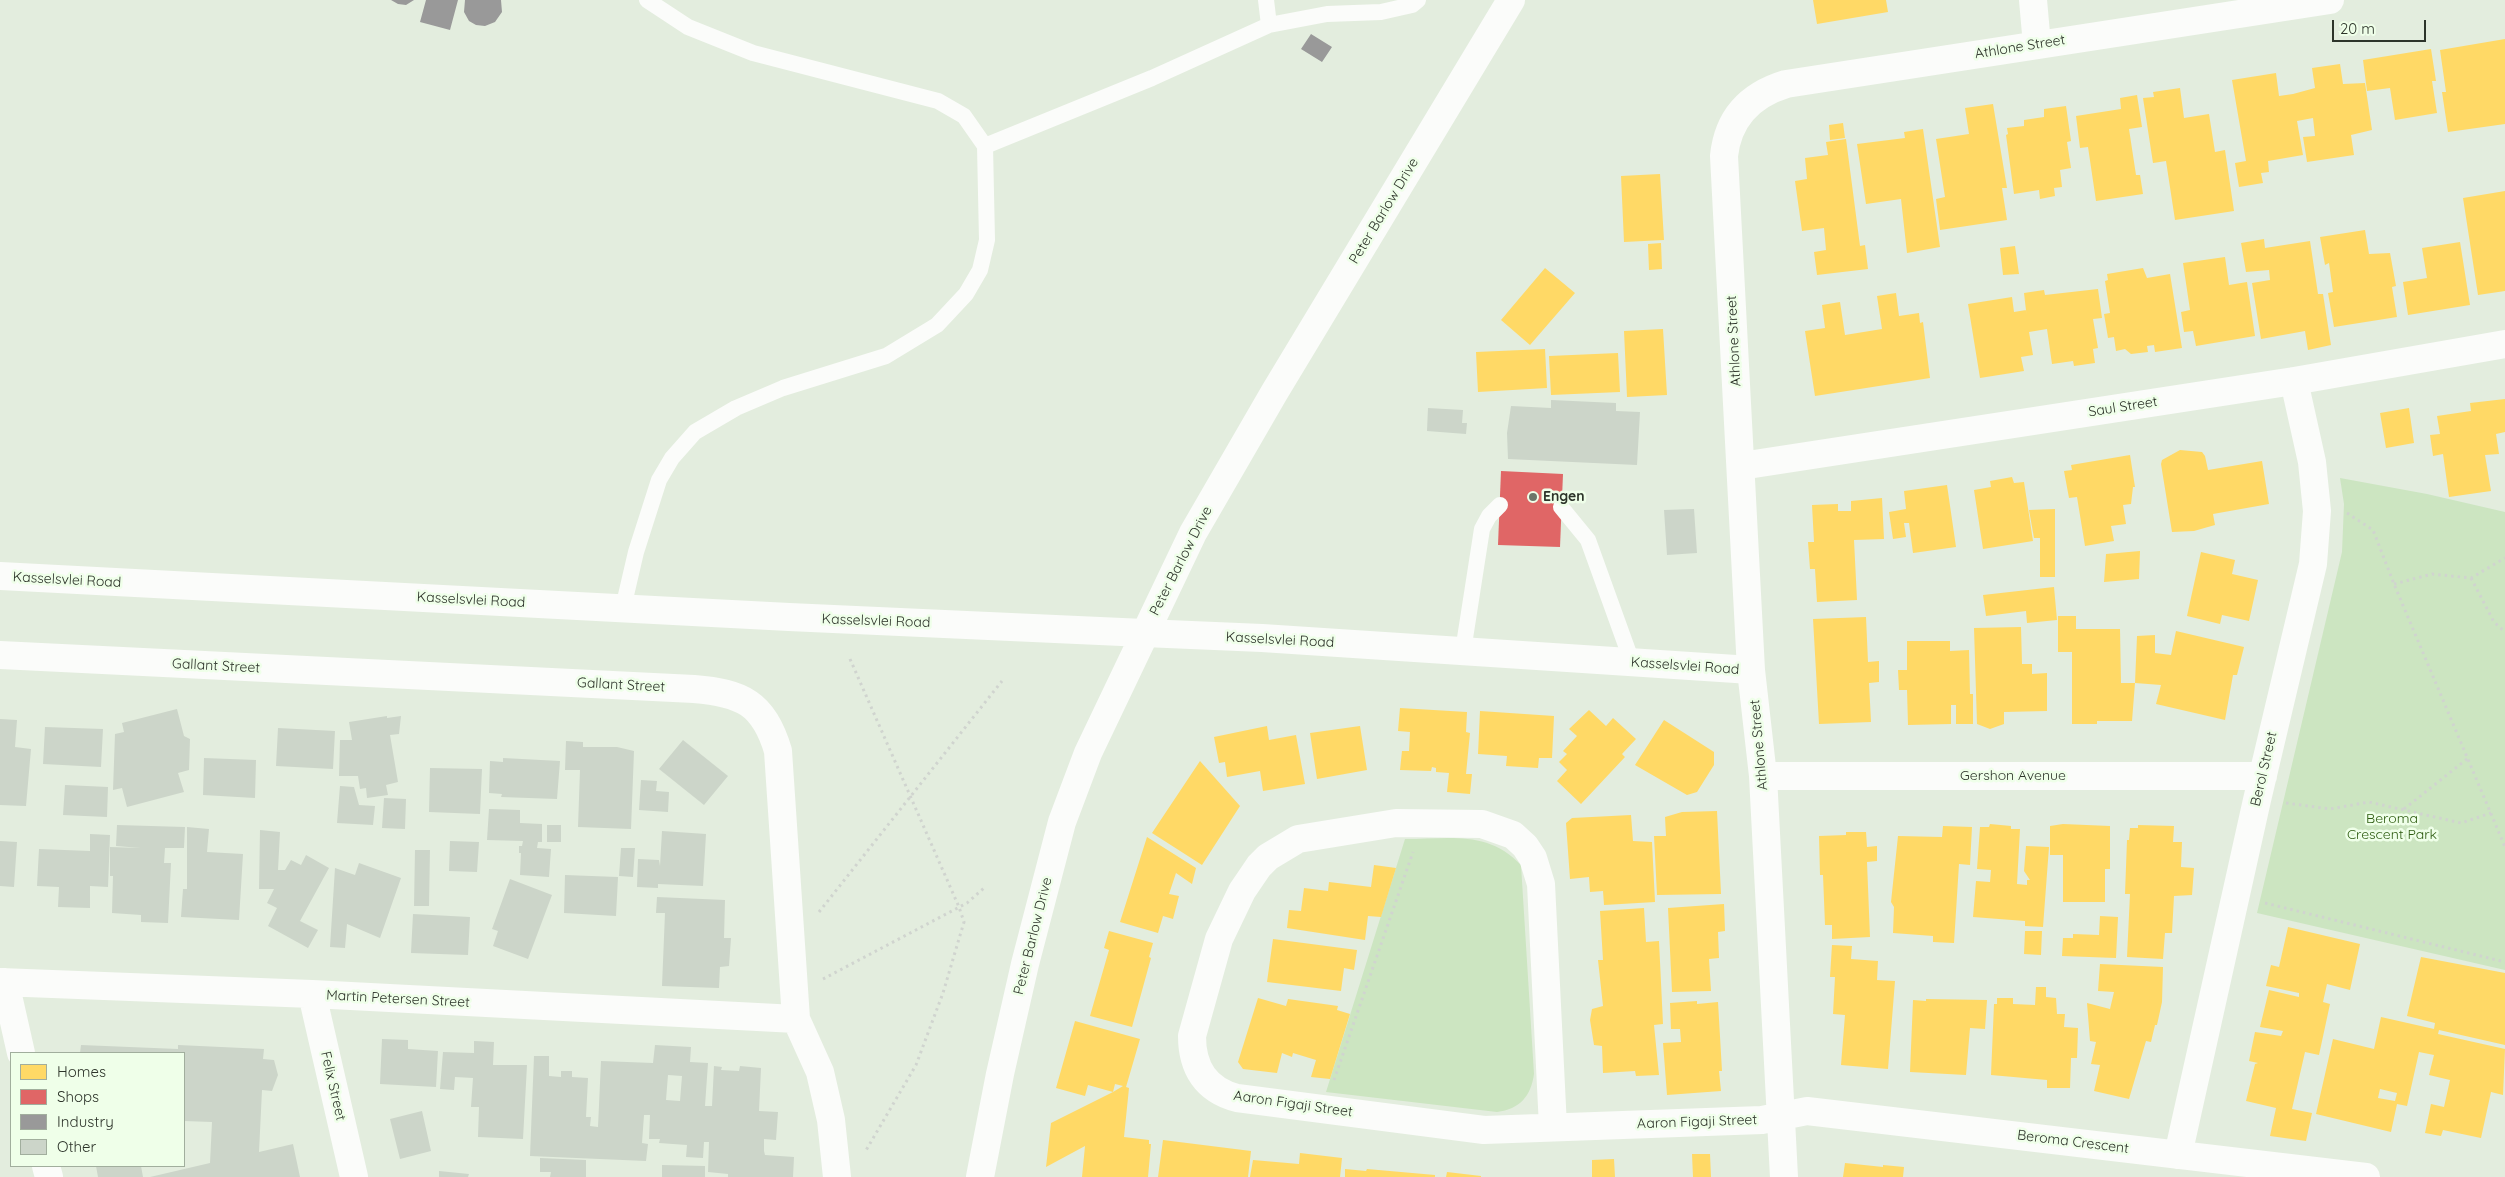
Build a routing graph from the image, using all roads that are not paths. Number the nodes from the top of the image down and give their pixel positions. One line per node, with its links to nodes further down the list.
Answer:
1 (647, 0): 9 (lane)
2 (1266, 0): 7 (lane)
3 (1418, 0): 7 (lane)
4 (1511, 0): 17 (street, Peter Barlow Drive)
5 (2032, 0): 8 (street)
6 (2330, 0): 8 (street, Athlone Street)
7 (1269, 25): 9 (lane)
8 (2037, 45): 12 (street, Athlone Street)
9 (985, 146): 16 (lane)
10 (2505, 344): 11 (street, Saul Street)
11 (2294, 381): 12 (street, Saul Street); 23 (street, Berol Street)
12 (1741, 466): 21 (street, Athlone Street)
13 (1500, 505): 18 (lane)
14 (1561, 507): 20 (lane)
15 (0, 576): 16 (street, Kasselsvlei Road)
16 (623, 608): 17 (street, Kasselsvlei Road)
17 (1144, 633): 18 (street, Kasselsvlei Road); 33 (street, Peter Barlow Drive)
18 (1463, 651): 20 (street, Kasselsvlei Road)
19 (0, 655): 26 (street, Gallant Street)
20 (1632, 662): 21 (street, Kasselsvlei Road)
21 (1752, 670): 22 (street, Athlone Street)
22 (1763, 776): 23 (street, Gershon Avenue); 28 (street, Athlone Street)
23 (2262, 776): 30 (street, Berol Street)
24 (2, 982): 25 (street, Martin Petersen Street); 27 (street)
25 (312, 994): 26 (street, Martin Petersen Street); 31 (street, Felix Street)
26 (796, 1020): 32 (street, Gallant Street)
27 (21, 1052)
28 (1781, 1116): 29 (street, Aaron Figaji Street); 30 (street, Beroma Crescent); 34 (street, Athlone Street)
29 (1553, 1126): 29 (street, Aaron Figaji Street)
30 (2178, 1155): 35 (street, Beroma Crescent)
31 (354, 1177)
32 (837, 1177)
33 (980, 1177)
34 (1784, 1177)
35 (2366, 1177)

